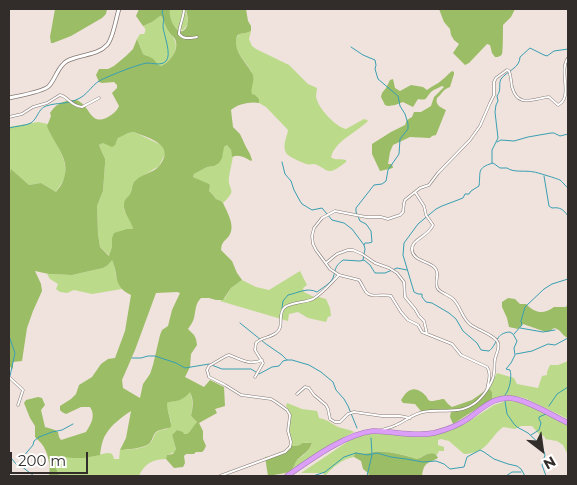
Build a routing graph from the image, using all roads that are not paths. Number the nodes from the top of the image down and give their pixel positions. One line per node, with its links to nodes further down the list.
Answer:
1 (119, 9): 5 (street)
2 (184, 9): 3 (street)
3 (197, 37)
4 (568, 58): 8 (street)
5 (9, 98)
6 (99, 98): 7 (street)
7 (9, 117)
8 (414, 192): 9 (street); 15 (street)
9 (326, 262): 10 (street); 11 (street)
10 (339, 275): 11 (street); 12 (street)
11 (427, 334): 15 (street)
12 (262, 360): 14 (street); 21 (street)
13 (9, 377): 17 (street)
14 (255, 377)
15 (487, 390): 18 (street)
16 (297, 394): 18 (street)
17 (18, 405)
18 (410, 418): 20 (street)
19 (568, 423): 20 (highway)
20 (380, 431): 22 (highway)
21 (220, 476)
22 (287, 476)

